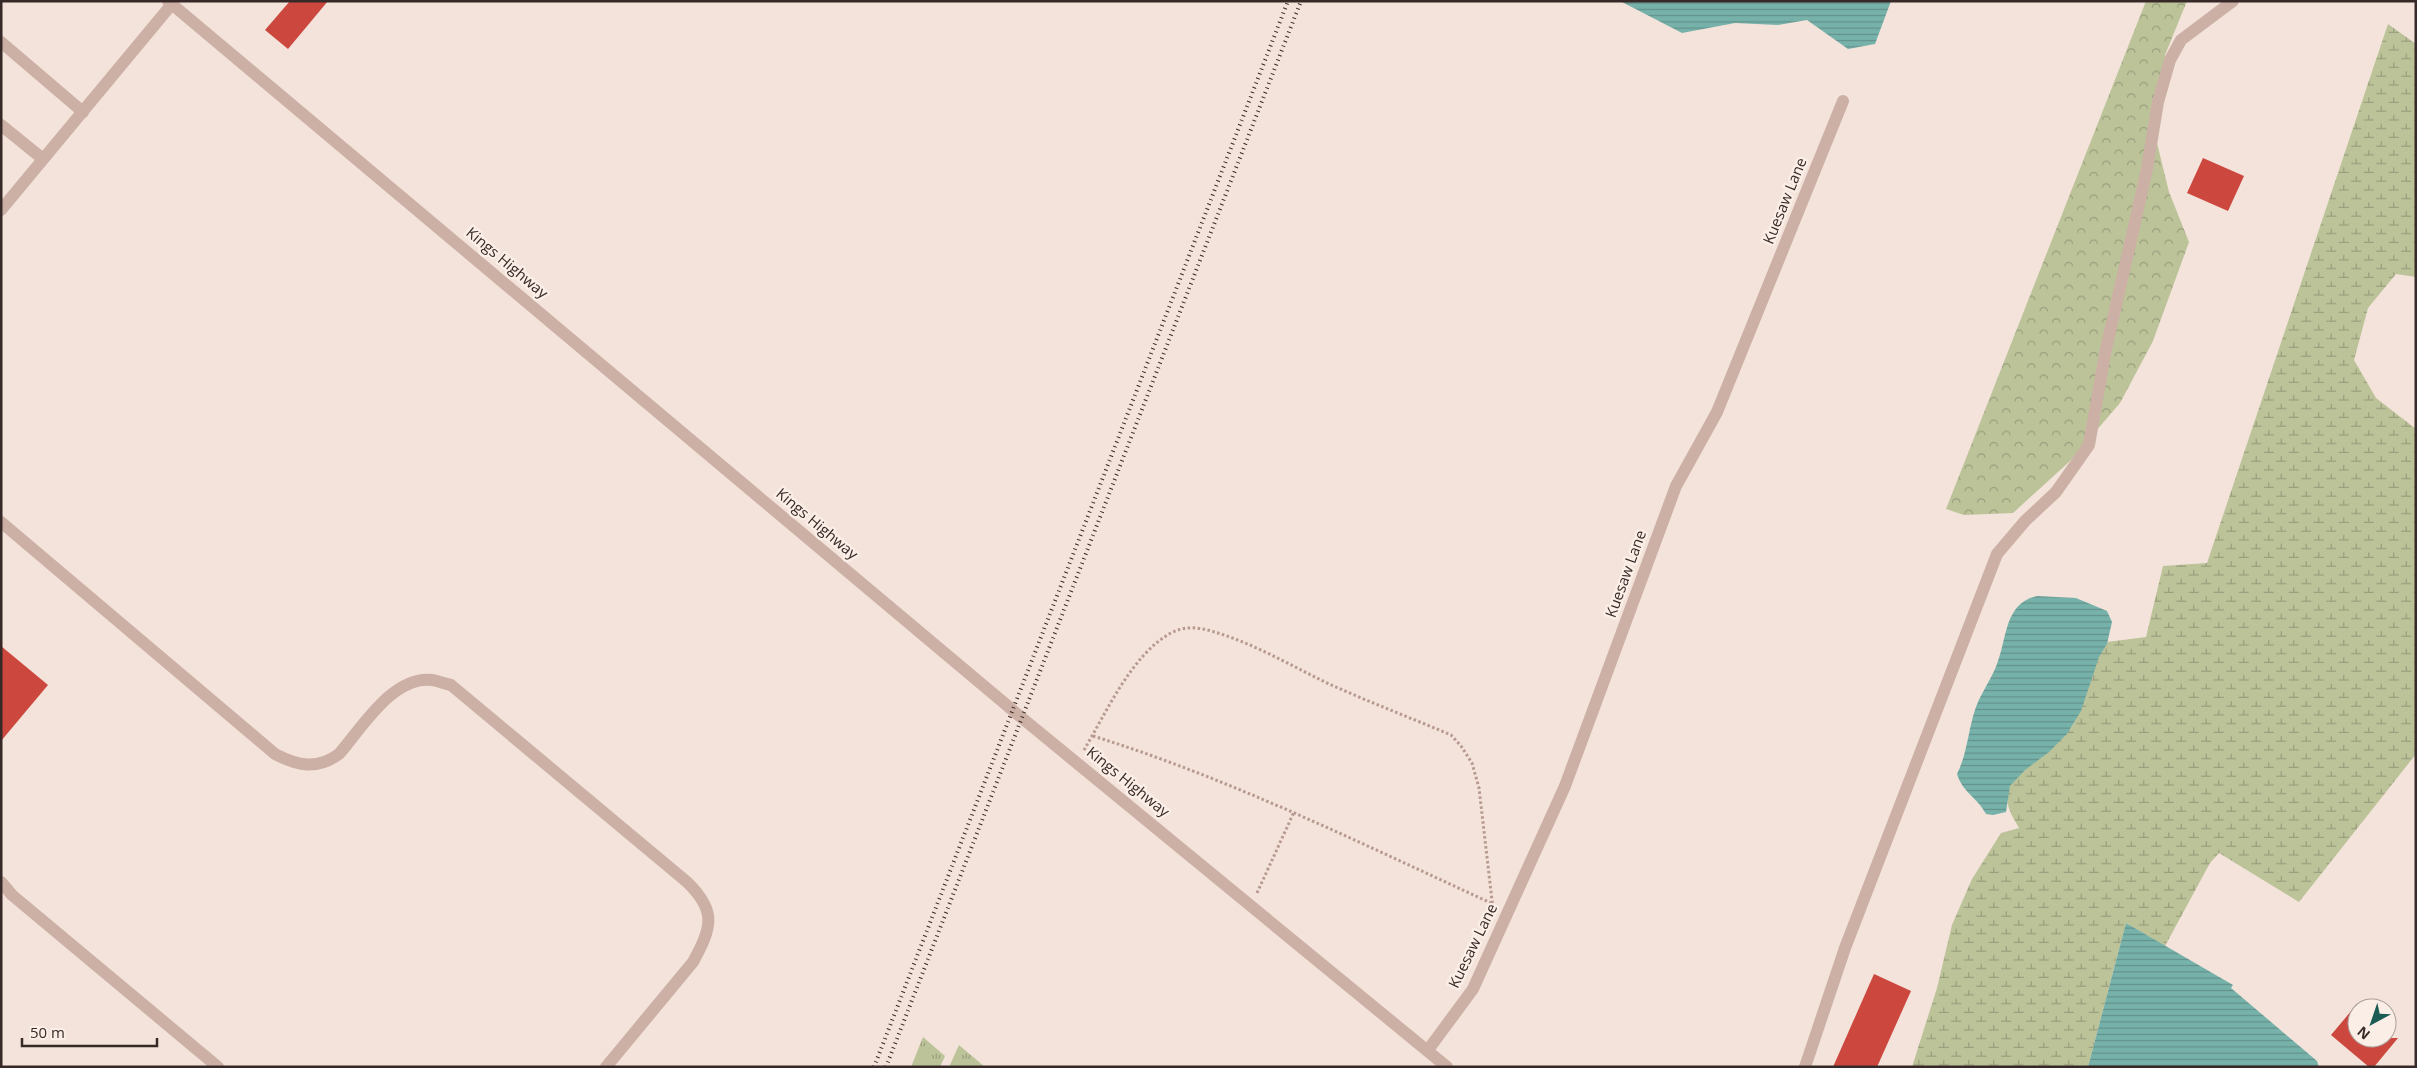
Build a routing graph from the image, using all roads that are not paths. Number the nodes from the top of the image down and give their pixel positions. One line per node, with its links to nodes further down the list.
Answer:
1 (2234, 1): 15 (street)
2 (170, 3): 5 (street); 11 (street, Kings Highway)
3 (1, 42): 5 (street)
4 (1843, 101): 11 (street, Kuesaw Lane)
5 (83, 112): 7 (street)
6 (1, 125): 7 (street)
7 (43, 160): 8 (street)
8 (1, 210)
9 (1, 522): 13 (street)
10 (1, 882): 12 (street)
11 (1428, 1050): 14 (street, Kings Highway)
12 (218, 1067)
13 (606, 1067)
14 (1447, 1067)
15 (1804, 1067)

